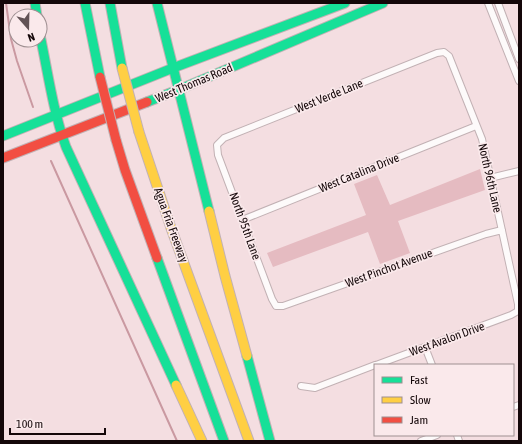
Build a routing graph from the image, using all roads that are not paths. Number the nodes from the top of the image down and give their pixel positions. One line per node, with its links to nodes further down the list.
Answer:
1 (85, 3): 33 (main road, Agua Fria Freeway, bridge)
2 (110, 3): 34 (main road, Agua Fria Freeway, bridge)
3 (157, 3): 11 (main road)
4 (345, 3): 11 (main road, West Thomas Road)
5 (383, 3): 13 (main road, West Thomas Road)
6 (488, 3): 12 (street)
7 (498, 3): 10 (street)
8 (42, 48): 14 (main road)
9 (444, 52): 15 (street, North 96th Lane); 18 (street, West Verde Lane)
10 (519, 59)
11 (173, 68): 13 (main road); 14 (main road, West Thomas Road)
12 (519, 79)
13 (178, 90): 17 (main road, West Thomas Road); 35 (main road)
14 (55, 115): 16 (main road, West Thomas Road); 17 (main road)
15 (476, 126): 21 (street, North 96th Lane); 22 (street, West Catalina Drive)
16 (3, 136)
17 (62, 136): 19 (main road, West Thomas Road); 32 (main road)
18 (217, 145): 22 (street, North 95th Lane)
19 (3, 158)
20 (519, 171): 21 (street)
21 (490, 178): 23 (street, North 96th Lane)
22 (242, 220): 24 (street, North 95th Lane)
23 (502, 230): 24 (street, West Pinchot Avenue); 25 (street, North 96th Lane)
24 (276, 306)
25 (518, 311): 26 (street, West Avalon Drive)
26 (425, 347): 27 (street, West Avalon Drive); 28 (street)
27 (379, 364)
28 (432, 364)
29 (374, 366): 30 (street, West Avalon Drive)
30 (301, 386)
31 (434, 436): 36 (street)
32 (202, 441)
33 (224, 441)
34 (249, 441)
35 (270, 441)
36 (420, 441)

